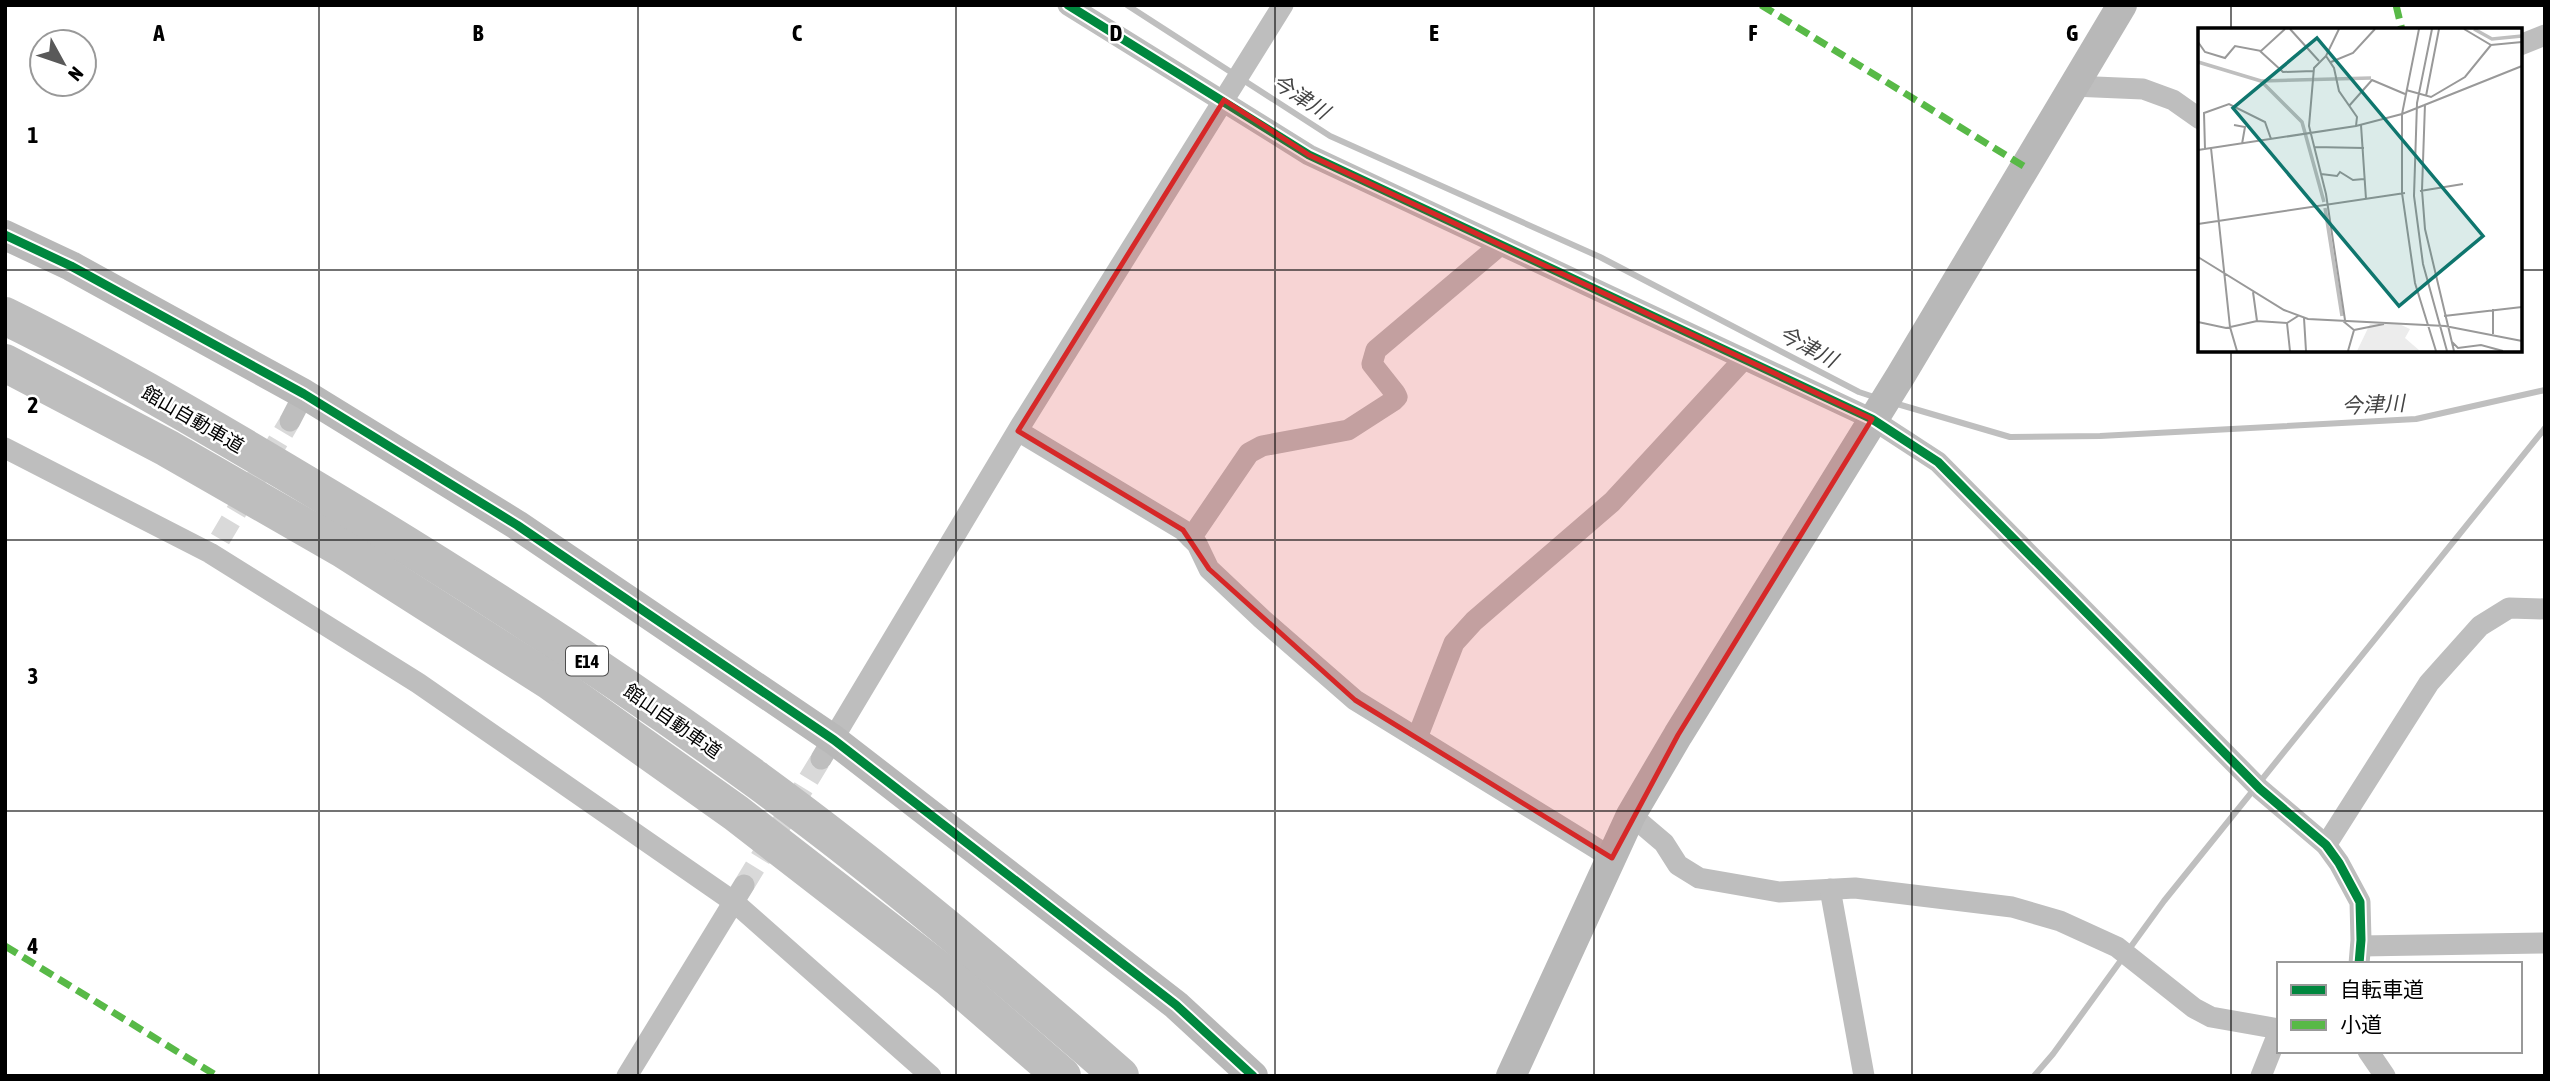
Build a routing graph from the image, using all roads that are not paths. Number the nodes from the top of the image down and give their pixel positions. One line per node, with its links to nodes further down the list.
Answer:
1 (1068, 5): 7 (street)
2 (1283, 5): 7 (street)
3 (2122, 5): 6 (street)
4 (2545, 35): 5 (street)
5 (2522, 44)
6 (2072, 86): 8 (street); 15 (street)
7 (1224, 100): 10 (street); 17 (street)
8 (2198, 118)
9 (5, 235): 14 (street)
10 (1499, 246): 12 (street); 19 (street)
11 (5, 316): 36 (highway, 館山自動車道 / E14)
12 (1743, 360): 15 (street); 21 (street)
13 (5, 363): 35 (highway, 館山自動車道 / E14)
14 (304, 394): 16 (street); 22 (street)
15 (1871, 419): 23 (street); 24 (street)
16 (290, 421)
17 (1018, 431): 19 (street); 22 (street)
18 (5, 448): 27 (street)
19 (1191, 538): 21 (street)
20 (2545, 609): 24 (street)
21 (1417, 738): 25 (street)
22 (827, 750): 37 (street)
23 (1631, 815): 25 (street); 26 (street)
24 (2326, 845): 29 (street)
25 (1612, 858): 38 (street)
26 (1830, 889): 30 (street); 39 (street)
27 (739, 894): 33 (street); 34 (street)
28 (2545, 943): 29 (street)
29 (2360, 955)
30 (2277, 1030)
31 (2277, 1035): 40 (street)
32 (2369, 1053): 41 (street)
33 (627, 1076)
34 (931, 1076)
35 (1062, 1076)
36 (1120, 1076)
37 (1253, 1076)
38 (1511, 1076)
39 (1864, 1076)
40 (2260, 1076)
41 (2385, 1076)

